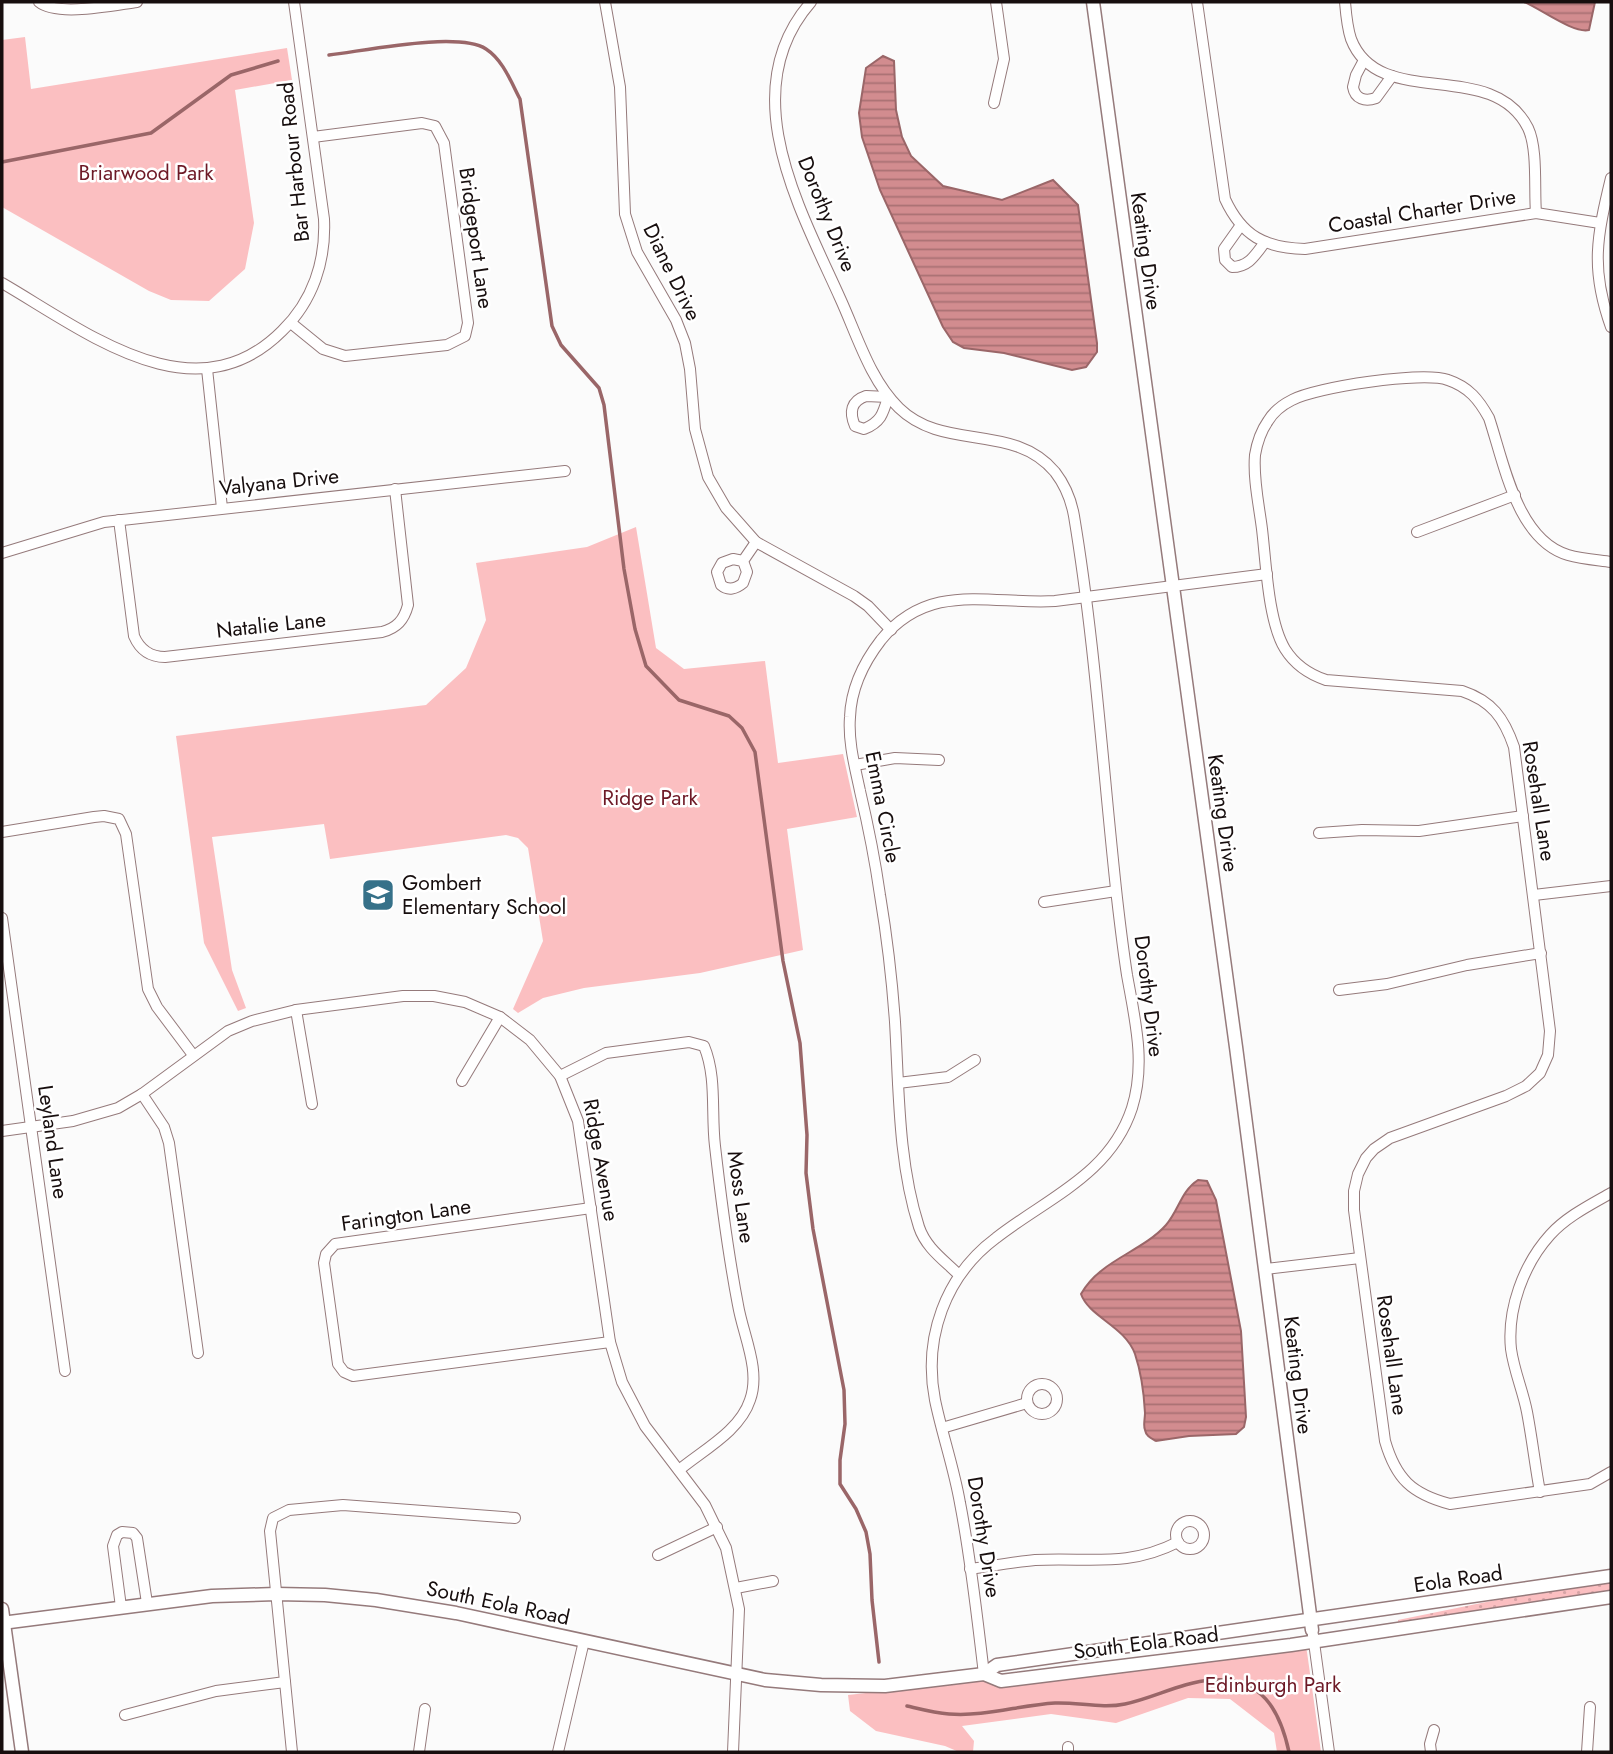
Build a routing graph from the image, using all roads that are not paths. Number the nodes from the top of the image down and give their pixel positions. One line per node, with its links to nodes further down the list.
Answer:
1 (39, 2): 2 (street)
2 (137, 2)
3 (294, 2): 13 (street, Bar Harbour Road)
4 (605, 2): 29 (street, Diane Drive)
5 (811, 2): 35 (street, Dorothy Drive)
6 (996, 2): 12 (street)
7 (1093, 2): 34 (street, Keating Drive)
8 (1197, 2): 17 (street)
9 (1345, 2): 10 (street)
10 (1364, 60): 11 (street); 11 (street)
11 (1392, 76): 15 (street)
12 (994, 103)
13 (313, 137): 20 (street, Bar Harbour Road); 20 (street, Bridgeport Lane)
14 (1611, 178): 16 (street)
15 (1536, 214): 16 (street, Coastal Charter Drive); 18 (street, Coastal Charter Drive)
16 (1600, 223): 21 (street)
17 (1241, 225): 18 (street, Coastal Charter Drive); 18 (street)
18 (1265, 242)
19 (2, 283): 22 (street, Bar Harbour Road)
20 (291, 323): 22 (street, Bar Harbour Road)
21 (1611, 327)
22 (206, 369): 26 (street)
23 (565, 471): 24 (street, Valyana Drive)
24 (395, 489): 26 (street, Valyana Drive); 27 (street, Natalie Lane)
25 (1515, 495): 28 (street); 32 (street, Rosehall Lane); 33 (street, Rosehall Lane)
26 (222, 508): 27 (street, Valyana Drive)
27 (119, 520): 30 (street, Valyana Drive)
28 (1417, 532)
29 (756, 542): 31 (street); 36 (street, Diane Drive)
30 (2, 553)
31 (743, 561)
32 (1611, 562)
33 (1268, 574): 34 (street, Emma Circle); 39 (street, Rosehall Lane)
34 (1173, 586): 35 (street, Emma Circle); 63 (street, Keating Drive)
35 (1085, 597): 36 (street, Emma Circle); 43 (street, Dorothy Drive)
36 (891, 630): 38 (street, Emma Circle)
37 (939, 760): 38 (street)
38 (855, 765): 55 (street, Emma Circle)
39 (1523, 816): 41 (street); 44 (street, Rosehall Lane)
40 (2, 832): 51 (street)
41 (1319, 833)
42 (1611, 886): 44 (street)
43 (1116, 891): 45 (street); 64 (street, Dorothy Drive)
44 (1534, 895): 47 (street, Rosehall Lane)
45 (1044, 902)
46 (2, 918): 58 (street, Leyland Lane)
47 (1541, 953): 48 (street); 62 (street, Rosehall Lane)
48 (1339, 990)
49 (296, 1010): 50 (street, Ridge Avenue); 51 (street, Ridge Avenue); 57 (street)
50 (500, 1017): 53 (street, Ridge Avenue); 54 (street)
51 (193, 1055): 56 (street, Ridge Avenue)
52 (975, 1060): 55 (street)
53 (560, 1076): 61 (street, Ridge Avenue); 70 (street, Moss Lane)
54 (462, 1081)
55 (898, 1083): 64 (street, Emma Circle)
56 (142, 1094): 58 (street, Ridge Avenue); 66 (street)
57 (312, 1104)
58 (31, 1127): 59 (street, Ridge Avenue); 67 (street, Leyland Lane)
59 (2, 1131)
60 (1611, 1192): 72 (street)
61 (591, 1209): 65 (street, Ridge Avenue); 65 (street, Farington Lane)
62 (1360, 1258): 63 (street); 72 (street, Rosehall Lane)
63 (1265, 1269): 87 (street, Keating Drive)
64 (960, 1275): 69 (street, Dorothy Drive)
65 (610, 1342): 70 (street, Ridge Avenue)
66 (198, 1353)
67 (65, 1371)
68 (1027, 1403): 69 (street)
69 (942, 1428): 77 (street, Dorothy Drive)
70 (678, 1469): 74 (street, Ridge Avenue)
71 (1611, 1472): 72 (street, Rosehall Lane)
72 (1539, 1492)
73 (515, 1518): 81 (street)
74 (717, 1527): 76 (street); 80 (street, Ridge Avenue)
75 (1178, 1542): 77 (street)
76 (658, 1555)
77 (970, 1569): 90 (street, Dorothy Drive)
78 (1611, 1576): 87 (street, Eola Road)
79 (773, 1581): 80 (street)
80 (736, 1588): 89 (street, Ridge Avenue)
81 (276, 1594): 83 (street, South Eola Road); 88 (street, South Eola Road); 91 (street)
82 (1611, 1597): 87 (street, Eola Road)
83 (147, 1604): 84 (street, South Eola Road); 84 (street)
84 (121, 1607): 86 (street, South Eola Road)
85 (2, 1609): 86 (street)
86 (3, 1623): 96 (street)
87 (1312, 1631): 90 (street, South Eola Road); 90 (street, South Eola Road); 101 (street)
88 (584, 1641): 89 (street, South Eola Road); 99 (street)
89 (737, 1674): 90 (street, South Eola Road); 100 (street, Ridge Avenue)
90 (984, 1674)
91 (285, 1682): 94 (street); 97 (street)
92 (1590, 1707): 103 (street)
93 (425, 1709): 98 (street)
94 (125, 1715)
95 (1434, 1730): 102 (street)
96 (22, 1752)
97 (292, 1752)
98 (419, 1752)
99 (558, 1752)
100 (733, 1752)
101 (1329, 1752)
102 (1431, 1752)
103 (1587, 1752)

